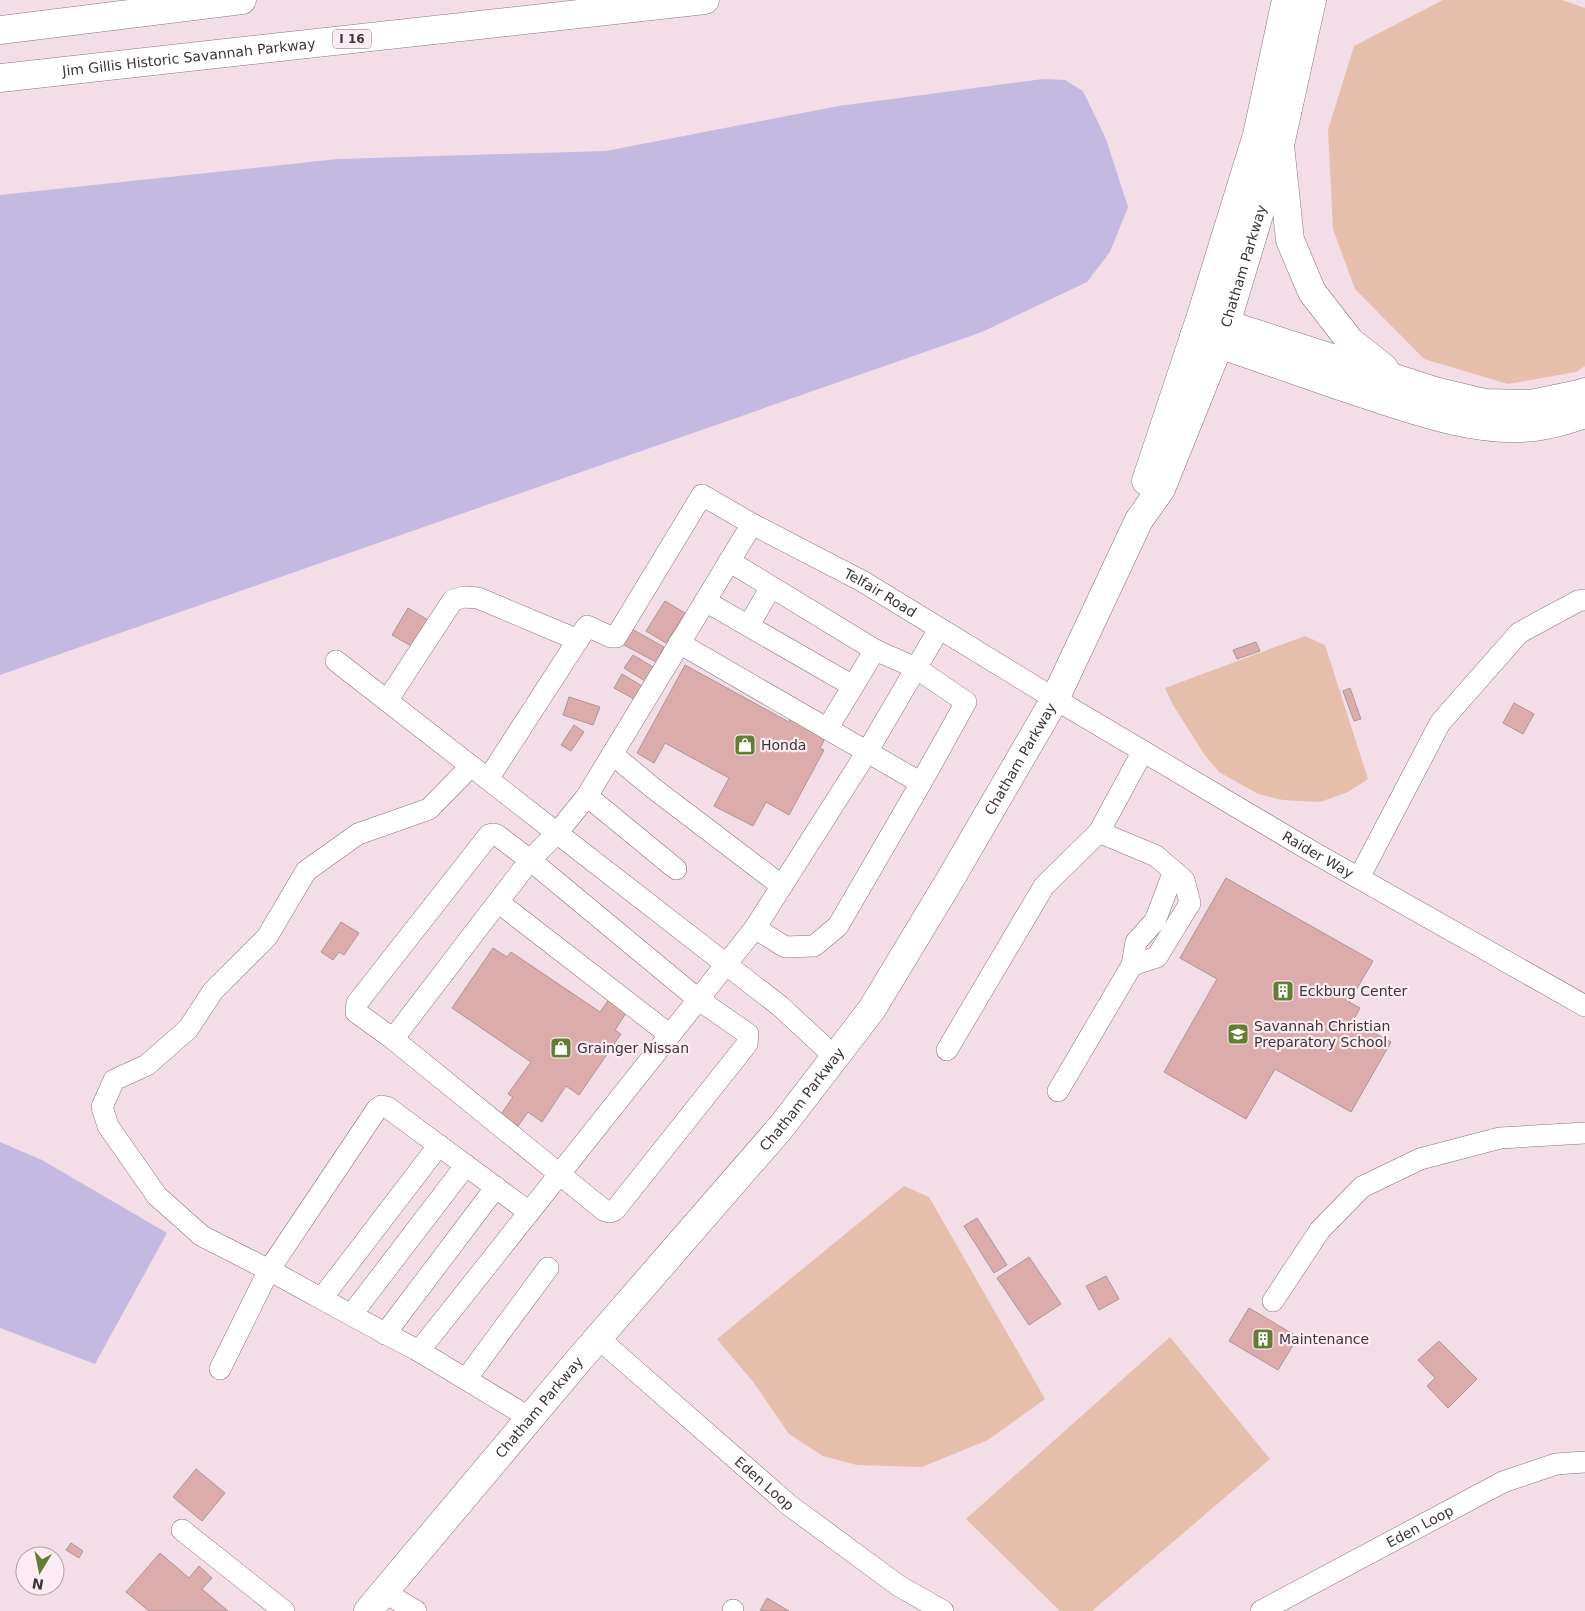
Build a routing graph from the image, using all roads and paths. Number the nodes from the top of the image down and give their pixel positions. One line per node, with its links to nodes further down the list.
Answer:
1 (242, 0): 4 (main road)
2 (705, 0): 5 (main road, Jim Gillis Historic Savannah Parkway / I 16)
3 (1299, 4): 6 (main road, Chatham Parkway); 7 (main road, Chatham Parkway)
4 (0, 30)
5 (0, 78)
6 (1280, 145): 7 (main road, Chatham Parkway); 8 (main road)
7 (1210, 330): 8 (main road); 10 (main road); 24 (main road, Chatham Parkway)
8 (1435, 391): 9 (main road)
9 (1585, 392)
10 (1585, 414)
11 (752, 524): 12 (street); 17 (street, Telfair Road); 18 (street, Telfair Road)
12 (729, 561): 13 (street); 15 (street)
13 (771, 586): 16 (street); 20 (street)
14 (1585, 600): 37 (street)
15 (705, 601): 16 (street); 19 (street)
16 (749, 625): 23 (street)
17 (939, 629): 22 (street); 24 (street, Telfair Road)
18 (578, 640): 25 (street); 30 (street)
19 (680, 643): 26 (street); 29 (street)
20 (875, 650): 22 (street); 23 (street)
21 (336, 661): 25 (street)
22 (916, 668): 28 (street); 31 (street)
23 (853, 686): 26 (street)
24 (1055, 699): 27 (street, Raider Way); 47 (main road, Chatham Parkway)
25 (387, 701): 30 (street)
26 (827, 728): 28 (street)
27 (1143, 751): 33 (street); 37 (street, Raider Way)
28 (867, 752): 31 (street); 38 (street)
29 (612, 754): 32 (street); 38 (street)
30 (479, 773): 34 (street); 56 (street)
31 (921, 783): 40 (street)
32 (587, 796): 34 (street); 36 (street)
33 (1099, 832): 46 (street); 48 (street)
34 (557, 834): 35 (street); 41 (street)
35 (530, 860): 39 (street); 42 (street); 45 (street)
36 (676, 869)
37 (1359, 878): 43 (street, Raider Way)
38 (782, 886): 40 (street)
39 (498, 902): 44 (street); 45 (street)
40 (755, 928): 41 (street)
41 (726, 965): 42 (street); 47 (street)
42 (699, 1000): 44 (street); 52 (street)
43 (1585, 1006)
44 (670, 1036): 52 (street)
45 (394, 1040): 52 (street)
46 (947, 1050)
47 (835, 1057): 61 (main road, Chatham Parkway)
48 (1058, 1090)
49 (1585, 1133): 58 (street)
50 (439, 1145): 51 (street); 56 (street); 57 (street)
51 (466, 1165): 53 (street); 59 (street)
52 (559, 1174): 54 (street)
53 (496, 1186): 54 (street); 60 (street)
54 (529, 1212): 62 (street)
55 (548, 1268): 64 (street)
56 (269, 1270): 57 (street); 63 (street)
57 (322, 1298): 59 (street)
58 (1273, 1301)
59 (352, 1314): 60 (street)
60 (385, 1334): 62 (street)
61 (598, 1338): 65 (main road, Chatham Parkway); 71 (street, Eden Loop)
62 (419, 1351): 64 (street)
63 (220, 1369)
64 (466, 1379): 65 (street)
65 (530, 1418): 68 (main road, Chatham Parkway)
66 (1585, 1462): 72 (street, Eden Loop)
67 (182, 1530): 69 (street)
68 (376, 1601): 70 (street)
69 (284, 1611)
70 (416, 1611)
71 (944, 1611)
72 (1261, 1611)

